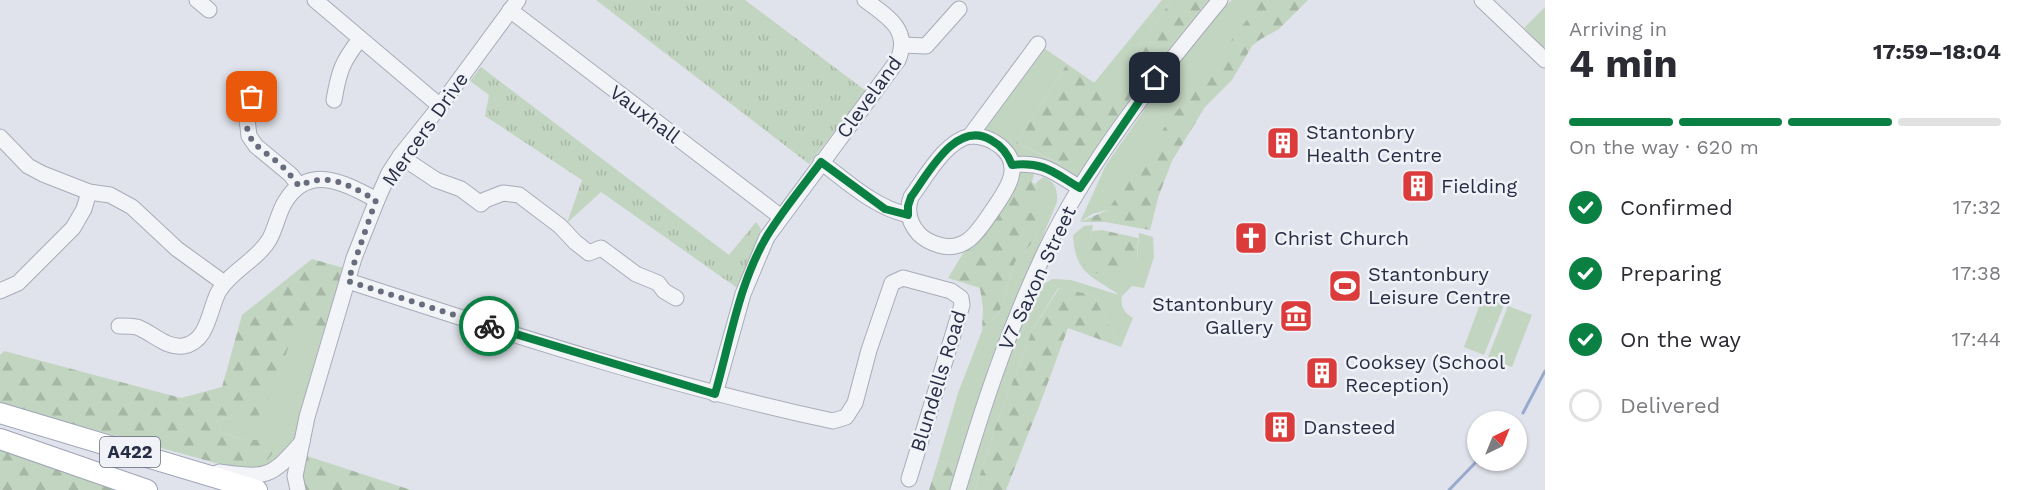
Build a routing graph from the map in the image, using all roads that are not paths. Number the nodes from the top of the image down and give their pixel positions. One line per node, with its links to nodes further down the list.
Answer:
1 (315, 0): 7 (street)
2 (865, 0): 9 (street, Cleveland)
3 (1221, 0): 20 (street, V7 Saxon Street)
4 (1482, 0): 10 (street)
5 (514, 5): 13 (street, Mercers Drive); 24 (street, Vauxhall)
6 (959, 9): 9 (street)
7 (360, 39): 12 (street); 13 (street)
8 (1038, 44): 14 (street)
9 (902, 45): 17 (street, Cleveland)
10 (1545, 60)
11 (252, 97): 19 (street)
12 (334, 100)
13 (440, 106): 16 (street, Mercers Drive)
14 (970, 136): 18 (street); 23 (street)
15 (0, 137): 21 (street)
16 (400, 156): 22 (street, Mercers Drive); 28 (street)
17 (821, 162): 23 (street); 24 (street, Cleveland)
18 (1012, 165): 20 (street); 23 (street)
19 (299, 186): 22 (street); 26 (street)
20 (1080, 188): 39 (street, V7 Saxon Street)
21 (89, 192): 26 (street); 27 (street)
22 (376, 200): 25 (street, Mercers Drive)
23 (908, 215)
24 (781, 217): 30 (street, Cleveland)
25 (348, 281): 30 (street, Blundells Road); 33 (street, Mercers Drive)
26 (224, 283): 29 (street)
27 (0, 291)
28 (676, 298)
29 (119, 326)
30 (715, 394): 35 (street, Blundells Road)
31 (1, 414): 34 (main road, A422)
32 (2, 440): 36 (main road, A422)
33 (302, 442): 34 (street); 38 (street, Mercers Drive)
34 (180, 467): 37 (main road, A422)
35 (909, 479)
36 (147, 490)
37 (257, 490)
38 (298, 490)
39 (958, 490)

